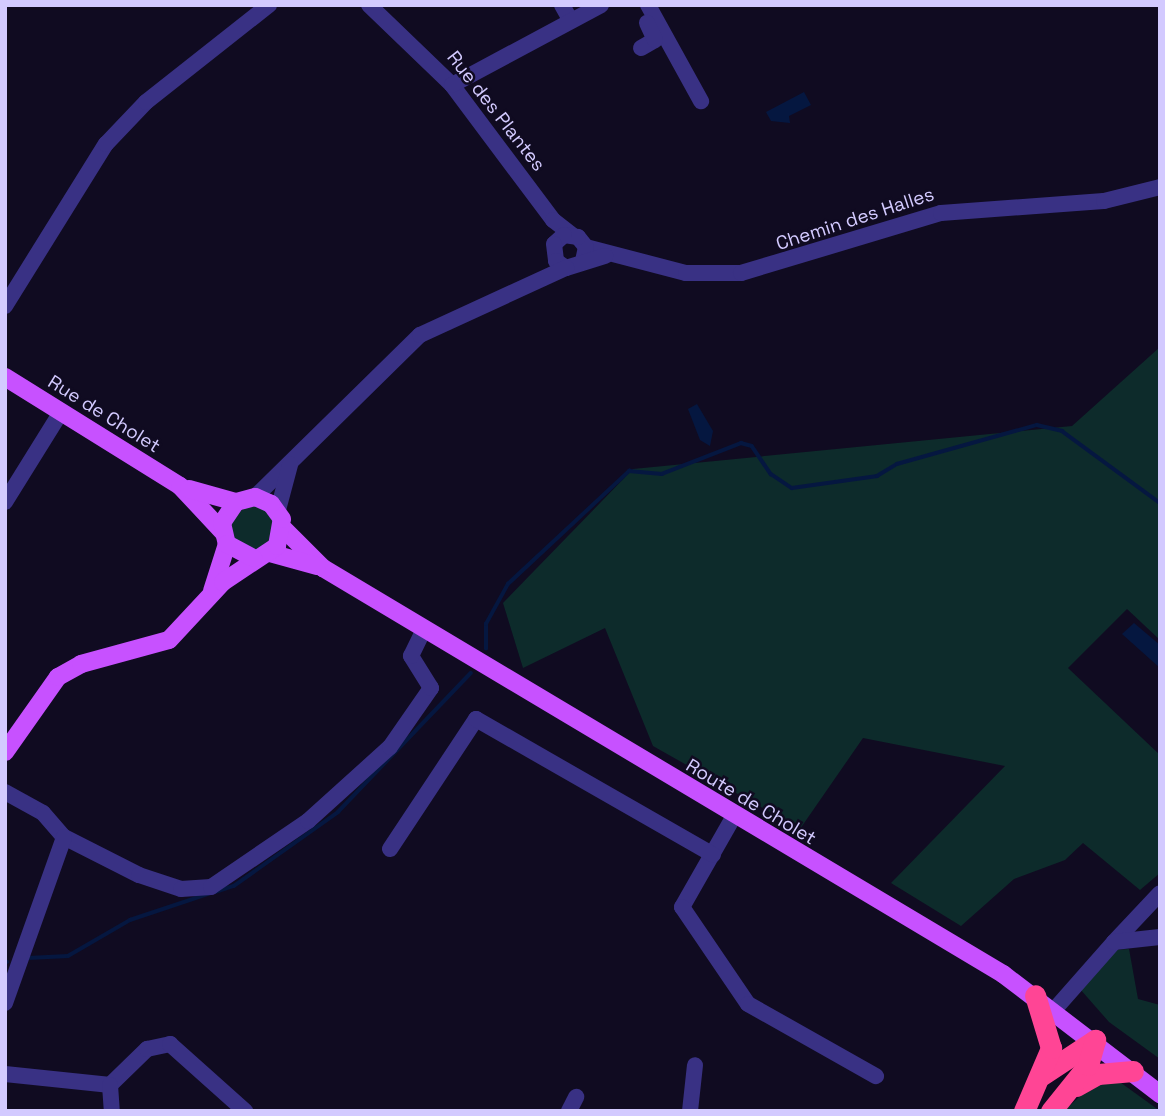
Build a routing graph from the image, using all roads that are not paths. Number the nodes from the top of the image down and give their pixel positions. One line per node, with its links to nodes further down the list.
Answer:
1 (269, 5): 16 (street)
2 (369, 5): 9 (street, Rue des Plantes)
3 (562, 5): 7 (street)
4 (601, 5): 7 (street)
5 (638, 5): 8 (street)
6 (648, 5): 10 (street)
7 (571, 21): 9 (street)
8 (641, 48)
9 (452, 85): 12 (street, Rue des Plantes)
10 (701, 101)
11 (1160, 187): 13 (street, Chemin des Halles)
12 (561, 243): 13 (street, Chemin des Halles); 14 (street); 15 (street)
13 (584, 254): 14 (street)
14 (566, 268): 15 (street)
15 (541, 279): 19 (street)
16 (5, 306)
17 (5, 377): 18 (main road, Rue de Cholet)
18 (61, 412): 20 (main road, Rue de Cholet); 22 (street)
19 (291, 462): 21 (street); 24 (street)
20 (180, 486): 23 (main road, Rue de Cholet); 26 (main road, Rue de Cholet)
21 (255, 497): 23 (main road); 24 (main road)
22 (5, 502)
23 (236, 502): 26 (main road)
24 (278, 510): 25 (main road)
25 (283, 528): 27 (main road); 28 (main road, Route de Cholet)
26 (225, 538): 27 (main road); 29 (main road)
27 (261, 555): 28 (main road, Route de Cholet); 29 (main road)
28 (323, 568): 30 (main road, Route de Cholet)
29 (211, 593): 31 (main road)
30 (424, 629): 33 (main road, Route de Cholet); 34 (street)
31 (5, 752)
32 (5, 792): 34 (street)
33 (734, 816): 36 (street); 40 (main road, Route de Cholet)
34 (64, 837): 41 (street)
35 (390, 849): 36 (street)
36 (713, 855): 47 (street)
37 (1160, 893): 39 (street)
38 (1160, 937): 39 (street)
39 (1114, 942): 42 (street)
40 (1035, 995): 42 (main road, Route de Cholet); 46 (highway)
41 (5, 1003)
42 (1055, 1009): 43 (main road, Route de Cholet)
43 (1096, 1040): 46 (highway); 49 (main road, Route de Cholet); 50 (highway)
44 (695, 1065): 53 (street)
45 (5, 1074): 48 (street)
46 (1042, 1075): 54 (highway)
47 (876, 1076)
48 (110, 1085): 51 (street); 52 (street)
49 (1150, 1085): 50 (highway)
50 (1072, 1088): 55 (highway)
51 (112, 1111)
52 (245, 1111)
53 (690, 1111)
54 (1024, 1111)
55 (1051, 1111)

